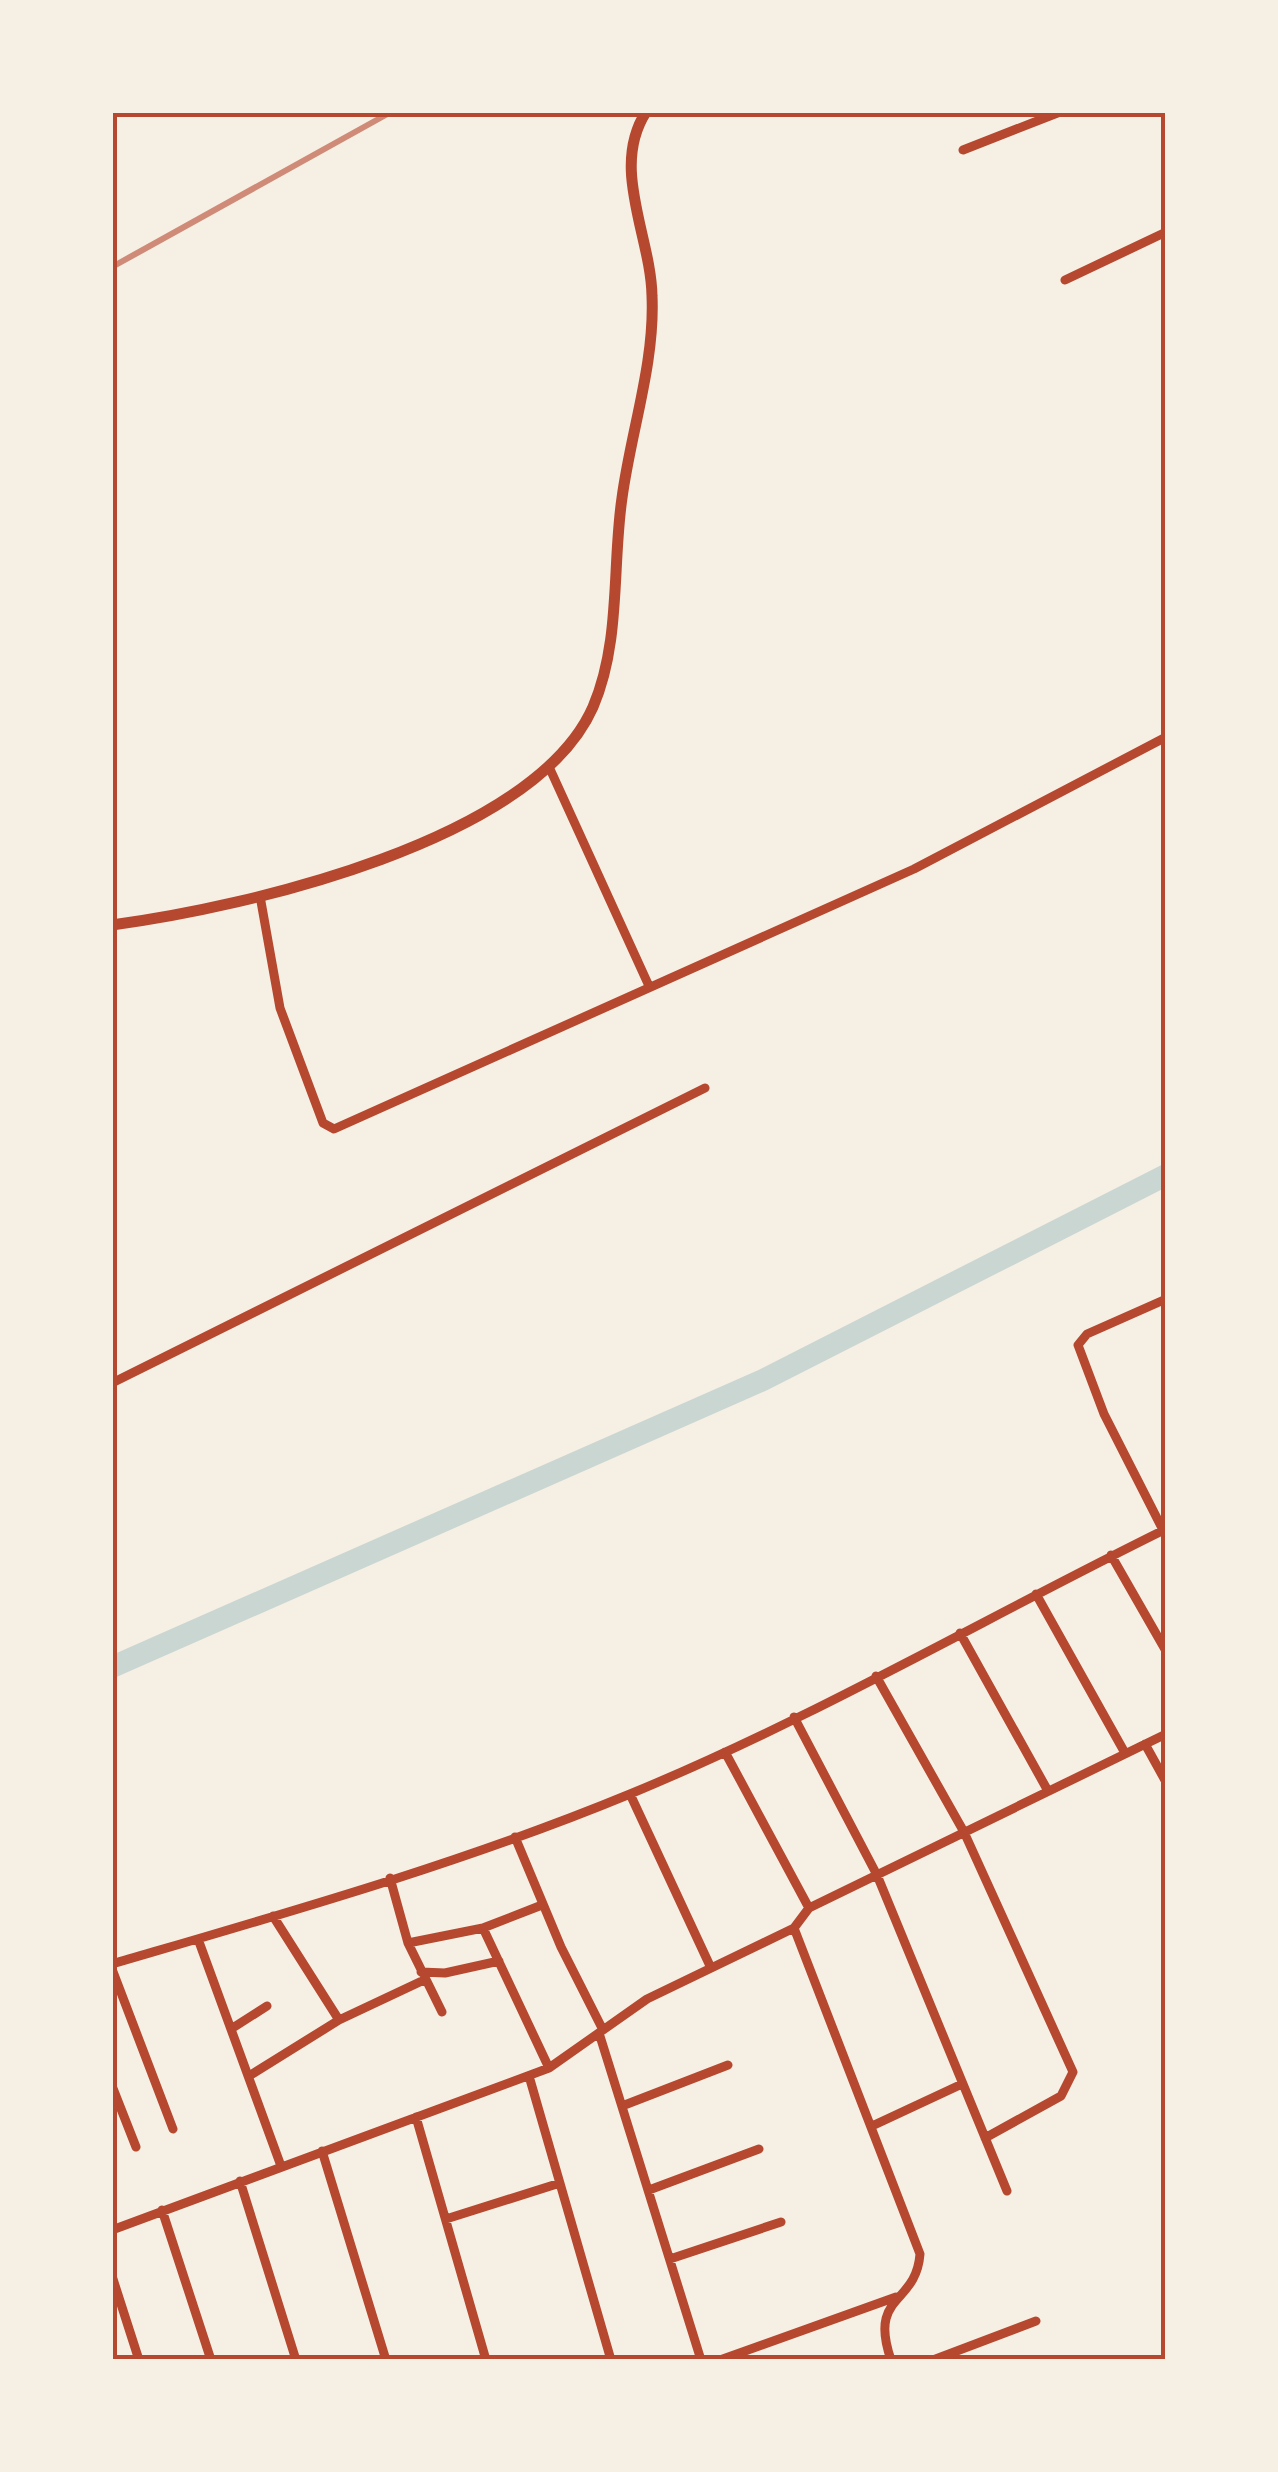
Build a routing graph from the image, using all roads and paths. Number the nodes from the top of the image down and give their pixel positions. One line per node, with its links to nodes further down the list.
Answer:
1 (646, 112): 7 (street)
2 (1060, 112): 3 (street)
3 (963, 150)
4 (1166, 232): 5 (street)
5 (1065, 280)
6 (1166, 736): 10 (street)
7 (550, 768): 8 (street); 10 (street)
8 (260, 896): 9 (street); 10 (street)
9 (114, 922)
10 (649, 986)
11 (704, 1088): 13 (street)
12 (1165, 1299): 14 (street)
13 (112, 1383)
14 (1164, 1529): 15 (street)
15 (1111, 1555): 16 (street); 18 (street)
16 (1036, 1594): 17 (street); 24 (street)
17 (960, 1633): 19 (street); 26 (street)
18 (1166, 1651)
19 (876, 1676): 20 (street); 28 (street)
20 (794, 1716): 23 (street); 30 (street)
21 (1166, 1734): 22 (street)
22 (1144, 1744): 24 (street); 25 (street)
23 (725, 1752): 27 (street); 33 (street)
24 (1125, 1753): 26 (street)
25 (1166, 1782)
26 (1048, 1791): 28 (street)
27 (630, 1794): 29 (street); 41 (street)
28 (964, 1832): 30 (street); 58 (street)
29 (515, 1838): 31 (street); 32 (street)
30 (877, 1875): 33 (street); 52 (street)
31 (390, 1878): 34 (street); 38 (street)
32 (542, 1905): 35 (street); 47 (street)
33 (809, 1908): 36 (street)
34 (273, 1916): 37 (street); 45 (street)
35 (483, 1928): 38 (street); 39 (street)
36 (794, 1928): 41 (street); 56 (street)
37 (198, 1939): 40 (street); 46 (street)
38 (408, 1944): 42 (street)
39 (498, 1961): 42 (street); 49 (street)
40 (112, 1967): 57 (street)
41 (711, 1968): 47 (street)
42 (422, 1976): 44 (street); 45 (street)
43 (267, 2006): 46 (street)
44 (442, 2012)
45 (340, 2020): 50 (street)
46 (231, 2029): 50 (street)
47 (601, 2031): 49 (street); 54 (street)
48 (728, 2065): 54 (street)
49 (549, 2068): 51 (street)
50 (249, 2076): 62 (street)
51 (529, 2076): 55 (street); 64 (street)
52 (962, 2084): 56 (street); 58 (street)
53 (112, 2086): 59 (street)
54 (622, 2106): 65 (street)
55 (416, 2117): 61 (street); 69 (street)
56 (872, 2126): 74 (street)
57 (173, 2129)
58 (985, 2138): 66 (street)
59 (136, 2147)
60 (758, 2149): 65 (street)
61 (322, 2151): 62 (street); 79 (street)
62 (281, 2166): 63 (street)
63 (240, 2181): 67 (street); 78 (street)
64 (560, 2183): 69 (street); 81 (street)
65 (648, 2190): 72 (street)
66 (1007, 2191)
67 (162, 2210): 71 (street); 77 (street)
68 (112, 2215): 71 (street)
69 (446, 2220): 80 (street)
70 (781, 2222): 72 (street)
71 (115, 2229)
72 (670, 2259): 82 (street)
73 (112, 2276): 76 (street)
74 (896, 2297): 83 (street); 84 (street)
75 (1036, 2321): 85 (street)
76 (139, 2360)
77 (211, 2360)
78 (296, 2360)
79 (386, 2360)
80 (486, 2360)
81 (611, 2360)
82 (702, 2360)
83 (720, 2360)
84 (891, 2360)
85 (933, 2360)

